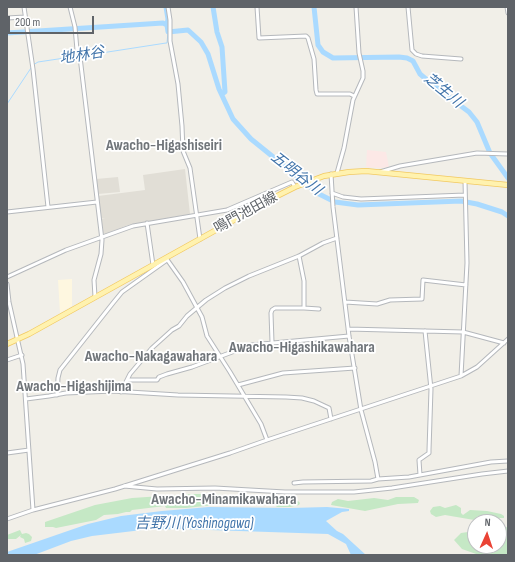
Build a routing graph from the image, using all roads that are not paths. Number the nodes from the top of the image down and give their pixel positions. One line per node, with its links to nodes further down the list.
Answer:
1 (24, 7): 9 (street)
2 (70, 7): 22 (street)
3 (168, 7): 25 (street)
4 (257, 7): 12 (street)
5 (356, 7): 12 (street)
6 (408, 7): 11 (street)
7 (508, 8): 8 (street)
8 (508, 13)
9 (25, 17): 10 (street); 23 (street)
10 (7, 18)
11 (461, 59)
12 (354, 96): 15 (street)
13 (508, 154): 14 (street)
14 (378, 172): 15 (main road, 鳴門池田線); 17 (main road, 鳴門池田線)
15 (337, 173): 16 (main road, 鳴門池田線)
16 (331, 174): 19 (main road, 鳴門池田線); 20 (street)
17 (465, 181): 18 (main road, 鳴門池田線); 21 (street)
18 (507, 185)
19 (297, 186): 25 (street); 29 (main road, 鳴門池田線)
20 (332, 193): 21 (street); 28 (street)
21 (465, 195): 35 (street)
22 (97, 202): 23 (street); 27 (street)
23 (48, 207): 24 (street)
24 (7, 212)
25 (196, 215): 26 (street); 29 (street)
26 (147, 223): 27 (street); 32 (street)
27 (101, 237): 33 (street); 36 (street)
28 (337, 238): 30 (street); 38 (street)
29 (200, 239): 31 (main road, 鳴門池田線)
30 (299, 256): 39 (street); 40 (street)
31 (167, 259): 32 (main road, 鳴門池田線); 39 (street); 60 (street)
32 (153, 265): 36 (main road, 鳴門池田線)
33 (7, 277)
34 (7, 284): 37 (street)
35 (466, 285): 38 (street); 44 (street)
36 (95, 297): 46 (main road, 鳴門池田線)
37 (8, 302): 46 (street)
38 (345, 302): 42 (street)
39 (197, 308): 52 (street); 56 (street)
40 (304, 308): 41 (street); 48 (street)
41 (319, 309)
42 (348, 329): 43 (street); 45 (street)
43 (424, 331): 44 (street); 58 (street)
44 (463, 332): 49 (street); 55 (street)
45 (348, 336): 48 (street); 54 (street)
46 (18, 339): 50 (main road, 鳴門池田線); 51 (street)
47 (508, 339): 49 (street)
48 (272, 342): 52 (street)
49 (504, 342): 55 (street)
50 (7, 344)
51 (22, 355): 53 (street); 62 (street)
52 (220, 356): 56 (street); 57 (street)
53 (7, 360)
54 (355, 368): 57 (street); 63 (street)
55 (462, 376): 58 (street)
56 (128, 380): 59 (street)
57 (238, 385): 61 (street)
58 (431, 386): 63 (street); 70 (street)
59 (121, 392): 60 (street); 61 (street)
60 (57, 395): 62 (street)
61 (244, 396): 64 (street); 65 (street)
62 (26, 398): 66 (street)
63 (361, 410): 64 (street); 71 (street)
64 (331, 420): 65 (street)
65 (267, 440): 73 (street)
66 (28, 450): 67 (street); 74 (street)
67 (7, 453)
68 (508, 461): 70 (street)
69 (508, 472): 73 (street)
70 (420, 475): 71 (street)
71 (378, 479): 72 (street)
72 (294, 484)
73 (124, 486): 74 (street)
74 (33, 510): 75 (street)
75 (7, 519)

